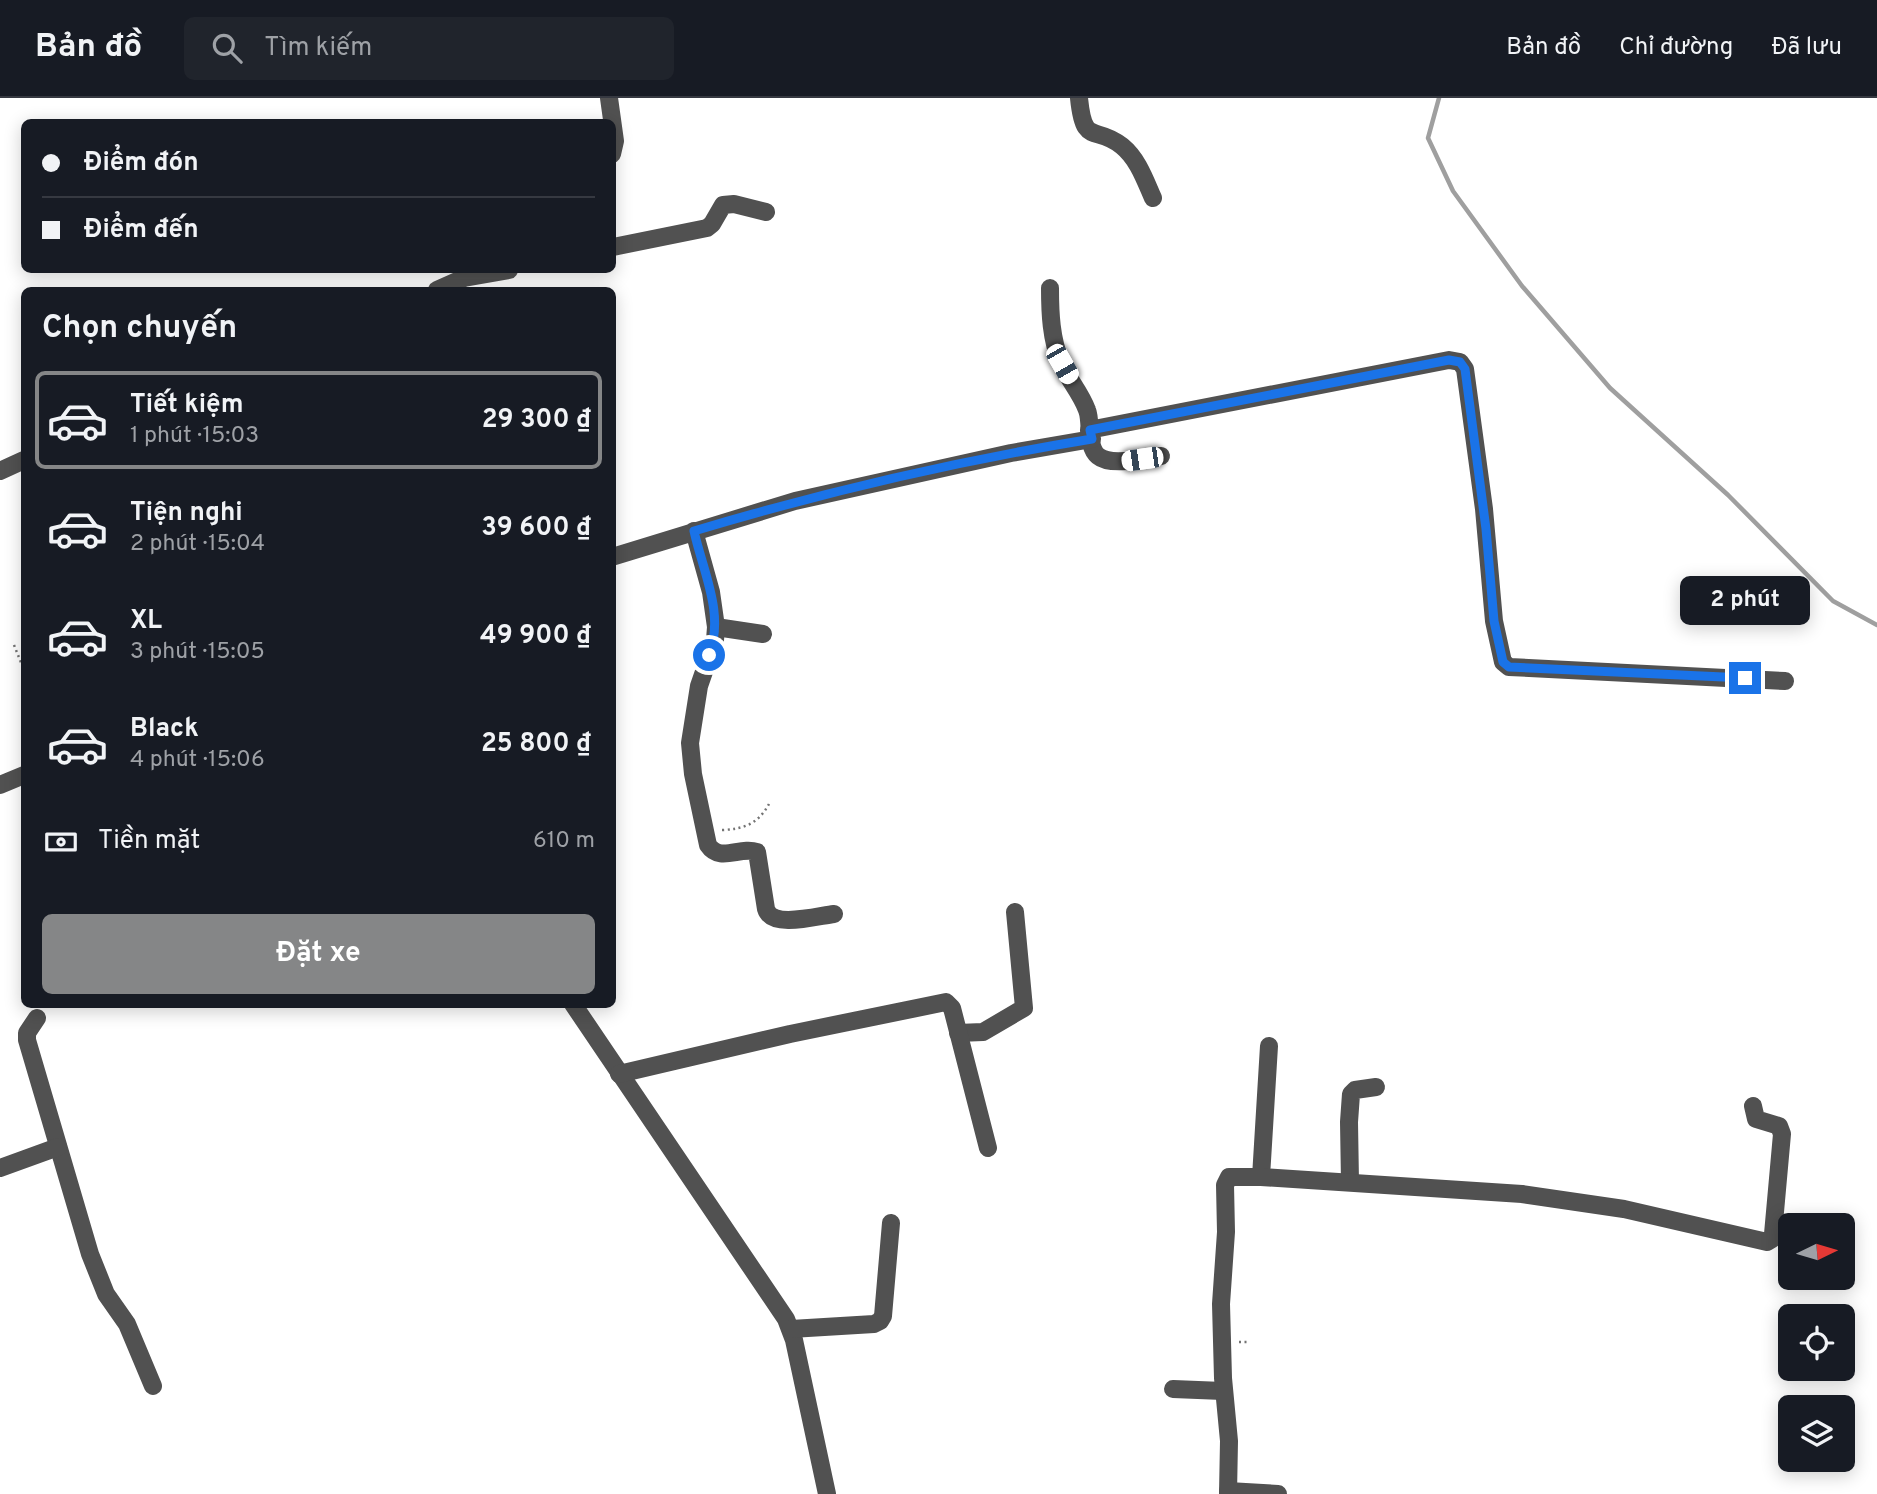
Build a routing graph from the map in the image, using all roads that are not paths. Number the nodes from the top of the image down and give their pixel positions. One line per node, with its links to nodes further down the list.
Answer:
1 (609, 98): 3 (street)
2 (1079, 98): 4 (street)
3 (613, 119)
4 (1153, 198)
5 (766, 212): 6 (street)
6 (616, 246)
7 (492, 273): 8 (street)
8 (444, 287)
9 (1050, 288): 10 (street)
10 (1091, 435): 11 (street); 14 (street); 18 (street)
11 (1161, 456)
12 (21, 461): 13 (street)
13 (0, 471)
14 (694, 531): 15 (street); 16 (street)
15 (616, 556)
16 (716, 627): 17 (street); 22 (street)
17 (763, 634)
18 (1786, 681)
19 (21, 776): 20 (street)
20 (0, 785)
21 (1015, 912): 25 (street)
22 (834, 914)
23 (576, 1008): 27 (street)
24 (37, 1018): 30 (street)
25 (958, 1033): 27 (street); 31 (street)
26 (1269, 1046): 33 (street)
27 (619, 1074): 36 (street)
28 (1376, 1087): 34 (street)
29 (1753, 1106): 34 (street)
30 (58, 1147): 32 (street); 37 (street)
31 (988, 1148)
32 (0, 1168)
33 (1261, 1177): 34 (street); 39 (street)
34 (1350, 1182)
35 (891, 1223): 36 (street)
36 (791, 1329): 41 (street)
37 (153, 1386)
38 (1173, 1389): 39 (street)
39 (1223, 1391): 40 (street)
40 (1228, 1492): 42 (street)
41 (827, 1494)
42 (1278, 1494)

